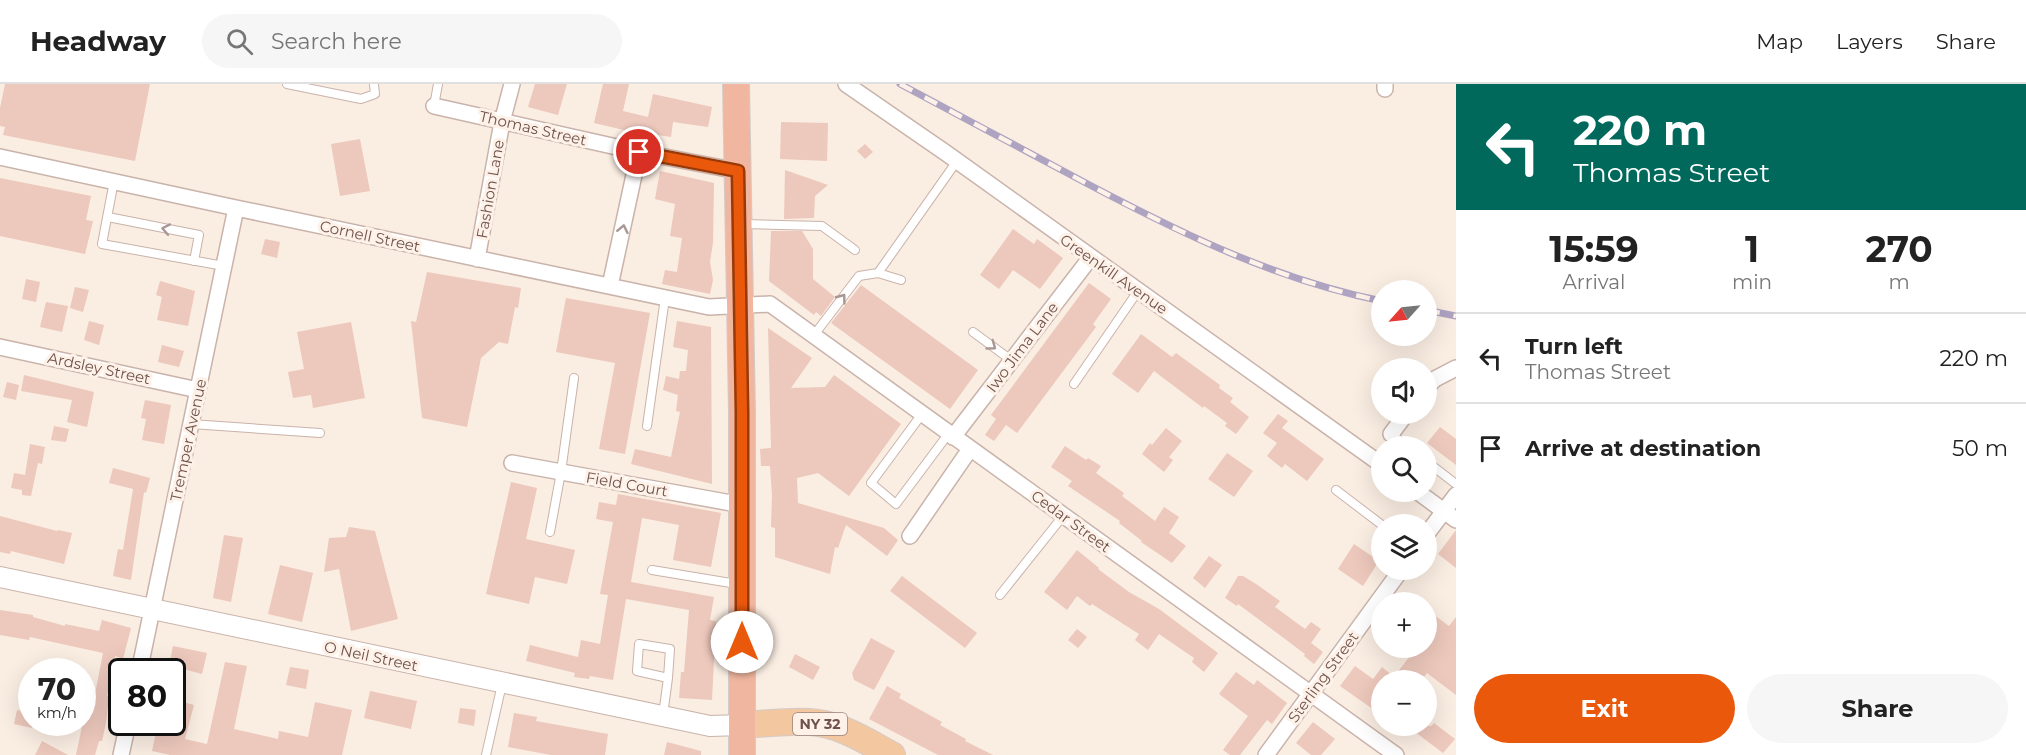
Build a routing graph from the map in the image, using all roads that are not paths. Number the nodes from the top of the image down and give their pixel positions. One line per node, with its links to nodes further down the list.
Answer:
1 (288, 84): 2 (lane)
2 (374, 84)
3 (438, 84): 7 (lane)
4 (512, 84): 8 (street, Fashion Lane)
5 (736, 84): 12 (highway)
6 (846, 84): 11 (street, Greenkill Avenue)
7 (434, 106): 8 (street, Thomas Street)
8 (502, 122): 9 (street, Thomas Street); 19 (street, Fashion Lane)
9 (639, 152): 12 (street, Thomas Street); 24 (street, one-way to 9)
10 (0, 156): 13 (street, Cornell Street)
11 (957, 161): 18 (street, Greenkill Avenue); 22 (lane)
12 (738, 171): 16 (highway)
13 (114, 181): 14 (street, Cornell Street); 15 (lane)
14 (236, 208): 19 (street, Cornell Street); 21 (street, Tremper Avenue)
15 (108, 217): 20 (lane, one-way to 15); 20 (lane)
16 (739, 224): 17 (lane); 27 (highway)
17 (855, 250)
18 (1091, 257): 25 (street, Greenkill Avenue); 31 (street, Iwo Jima Lane)
19 (477, 259): 24 (street, Cornell Street)
20 (194, 261): 21 (lane)
21 (224, 266): 36 (street, Tremper Avenue)
22 (878, 273): 23 (lane); 29 (lane, one-way to 22)
23 (901, 280)
24 (610, 286): 26 (street, Cornell Street)
25 (1138, 291): 35 (lane); 46 (street, Greenkill Avenue)
26 (665, 298): 27 (street, Cornell Street); 40 (lane)
27 (740, 306): 29 (street, Cedar Street); 54 (highway)
28 (973, 332): 31 (lane, one-way to 31)
29 (814, 335): 37 (street, Cedar Street)
30 (0, 347): 36 (street, Ardsley Street)
31 (1011, 360): 43 (street, Iwo Jima Lane)
32 (1456, 368): 34 (street)
33 (574, 378): 49 (lane)
34 (1437, 378)
35 (1074, 384)
36 (198, 390): 38 (street, Tremper Avenue)
37 (922, 414): 43 (street, Cedar Street); 43 (lane)
38 (191, 424): 41 (lane); 66 (street, Tremper Avenue)
39 (1398, 424): 42 (street)
40 (647, 426)
41 (321, 433)
42 (1390, 434): 44 (lane)
43 (951, 435): 45 (street, Cedar Street)
44 (1393, 436)
45 (970, 448): 56 (street, Cedar Street); 60 (street)
46 (1371, 457)
47 (512, 463): 49 (street, Field Court)
48 (1437, 470): 50 (lane)
49 (561, 472): 54 (street, Field Court); 59 (lane)
50 (1456, 484)
51 (1336, 490): 57 (lane)
52 (1456, 495): 55 (street)
53 (1432, 502): 55 (street)
54 (742, 505): 64 (highway)
55 (1450, 515): 58 (street)
56 (1063, 516): 65 (lane); 70 (street, Cedar Street)
57 (1371, 517)
58 (1437, 526)
59 (550, 532)
60 (910, 536)
61 (652, 570): 64 (lane)
62 (0, 577): 66 (street, O Neil Street)
63 (1394, 580): 70 (street, Sterling Street)
64 (742, 585): 72 (highway)
65 (1000, 595)
66 (152, 608): 67 (street, Tremper Avenue); 69 (street, O Neil Street)
67 (142, 658)
68 (668, 678): 68 (lane); 71 (lane)
69 (503, 682): 71 (street, O Neil Street); 75 (lane)
70 (1311, 694): 78 (street, Sterling Street); 79 (street, Cedar Street)
71 (663, 715): 72 (street, O Neil Street)
72 (742, 725): 76 (highway); 77 (main road, NY 32)
73 (125, 736): 74 (street)
74 (121, 755)
75 (486, 755)
76 (742, 755)
77 (892, 755)
78 (1266, 755)
79 (1396, 755)

